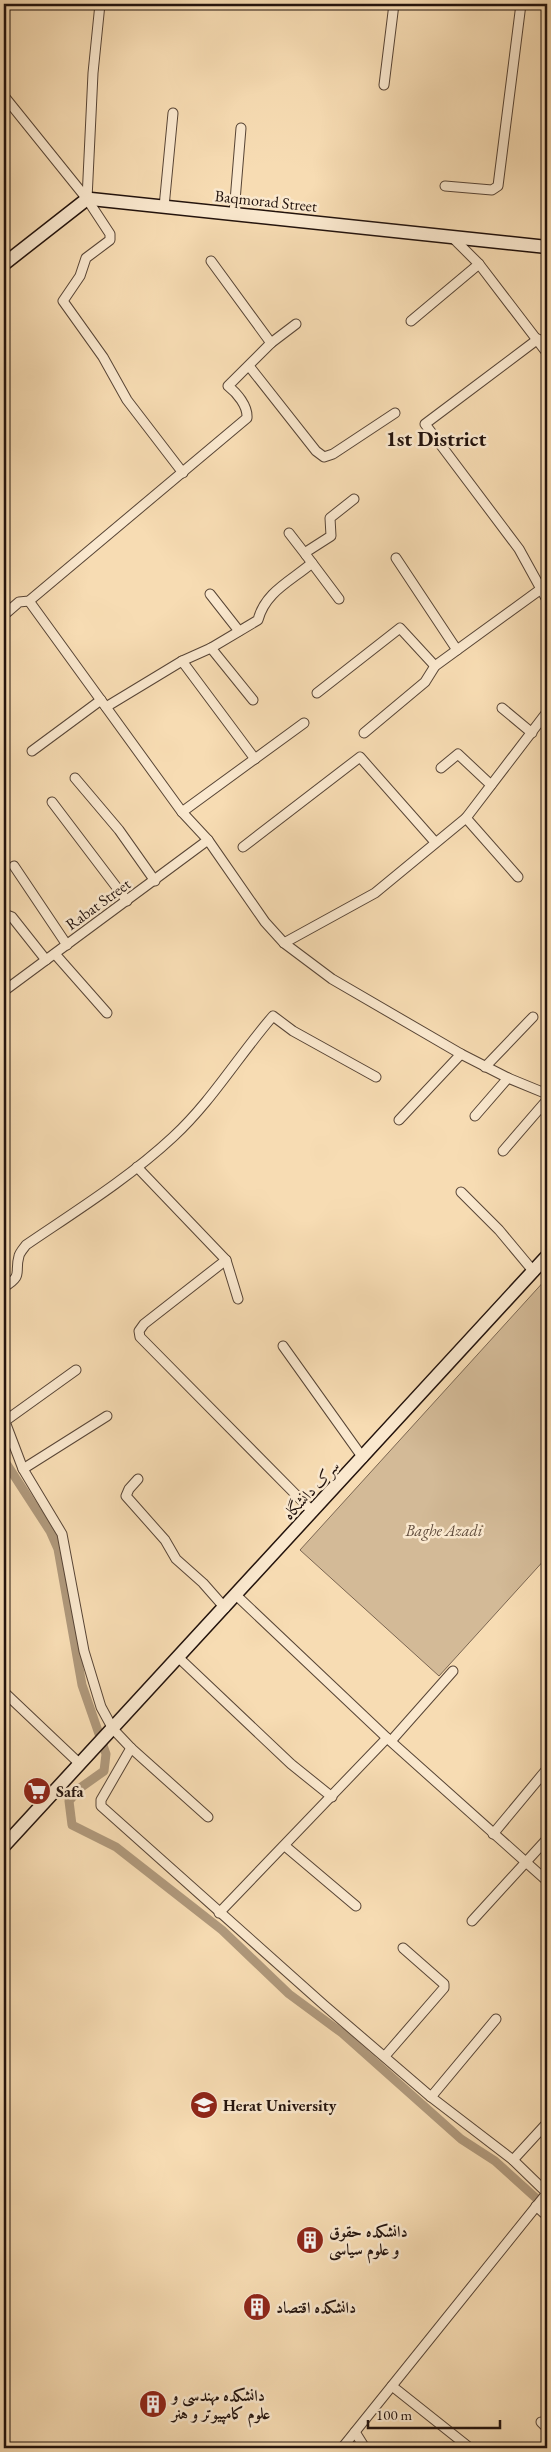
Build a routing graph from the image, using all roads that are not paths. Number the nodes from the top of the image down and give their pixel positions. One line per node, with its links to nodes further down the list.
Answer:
1 (100, 4): 9 (street)
2 (394, 4): 4 (street)
3 (521, 4): 8 (street)
4 (384, 85)
5 (4, 96): 9 (street)
6 (174, 113): 10 (street)
7 (242, 128): 11 (street)
8 (445, 186)
9 (87, 200): 10 (street, Baqmorad Street); 15 (street); 24 (street)
10 (164, 207): 11 (street, Baqmorad Street)
11 (234, 213): 12 (street, Baqmorad Street)
12 (452, 237): 13 (street, Baqmorad Street); 16 (street)
13 (547, 247)
14 (211, 262): 20 (street)
15 (4, 264)
16 (479, 264): 17 (street); 19 (street)
17 (411, 321)
18 (296, 324): 20 (street)
19 (538, 339): 21 (street); 31 (street)
20 (271, 343): 22 (street)
21 (547, 353)
22 (249, 366): 23 (street); 24 (street)
23 (395, 413)
24 (183, 473): 33 (street)
25 (354, 499): 27 (street)
26 (289, 533): 27 (street)
27 (306, 555): 29 (street)
28 (396, 558): 37 (street)
29 (312, 563): 32 (street); 35 (street)
30 (210, 594): 35 (street)
31 (545, 596): 37 (street)
32 (339, 599)
33 (29, 601): 34 (street); 42 (street)
34 (4, 616)
35 (238, 631): 36 (street)
36 (211, 648): 38 (street); 41 (street)
37 (457, 650): 39 (street)
38 (182, 661): 42 (street); 49 (street)
39 (435, 666): 40 (street); 46 (street)
40 (317, 693)
41 (253, 700)
42 (104, 703): 48 (street); 54 (street)
43 (502, 708): 47 (street)
44 (547, 712): 47 (street)
45 (304, 723): 49 (street)
46 (364, 733)
47 (532, 733): 52 (street)
48 (32, 751)
49 (255, 759): 54 (street)
50 (441, 768): 52 (street)
51 (75, 778): 61 (street)
52 (492, 784): 55 (street)
53 (52, 802): 62 (street)
54 (182, 812): 56 (street)
55 (466, 818): 57 (street); 60 (street)
56 (208, 840): 61 (street, Rabat Street); 64 (street)
57 (435, 842): 58 (street); 64 (street)
58 (244, 847)
59 (14, 866): 65 (street)
60 (518, 877)
61 (155, 881): 62 (street, Rabat Street)
62 (127, 901): 65 (street, Rabat Street)
63 (4, 914): 67 (street)
64 (284, 942): 71 (street)
65 (67, 945): 66 (street, Rabat Street)
66 (55, 954): 67 (street, Rabat Street); 69 (street)
67 (46, 960): 68 (street, Rabat Street)
68 (4, 991)
69 (107, 1012)
70 (533, 1017): 72 (street)
71 (461, 1054): 72 (street); 78 (street)
72 (485, 1066): 74 (street)
73 (376, 1077): 80 (street)
74 (508, 1078): 75 (street); 77 (street)
75 (547, 1094)
76 (547, 1100): 79 (street)
77 (475, 1116)
78 (398, 1120)
79 (503, 1150)
80 (137, 1167): 83 (street); 85 (street)
81 (461, 1192): 84 (street)
82 (547, 1256): 84 (street, سرک دانشگاه)
83 (226, 1260): 86 (street); 94 (street)
84 (534, 1272): 91 (street, سرک دانشگاه)
85 (4, 1287)
86 (238, 1299)
87 (283, 1346): 91 (street)
88 (76, 1370): 90 (street)
89 (107, 1416): 92 (street)
90 (4, 1420): 92 (street)
91 (363, 1458): 94 (street, سرک دانشگاه)
92 (23, 1469): 100 (street)
93 (138, 1479): 96 (street)
94 (313, 1512): 95 (street, سرک دانشگاه)
95 (237, 1596): 96 (street, سرک دانشگاه); 101 (street)
96 (225, 1608): 97 (street, سرک دانشگاه)
97 (179, 1658): 100 (street, سرک دانشگاه); 105 (street)
98 (453, 1671): 101 (street)
99 (4, 1692): 103 (street)
100 (105, 1736): 102 (street); 103 (street, سرک دانشگاه)
101 (389, 1740): 105 (street); 107 (street)
102 (131, 1748): 106 (street); 114 (street)
103 (80, 1764): 109 (street, سرک دانشگاه)
104 (547, 1769): 107 (street)
105 (332, 1797): 110 (street)
106 (208, 1817)
107 (493, 1834): 111 (street)
108 (547, 1839): 111 (street)
109 (4, 1846)
110 (285, 1846): 113 (street); 114 (street)
111 (526, 1862): 112 (street); 115 (street)
112 (547, 1881)
113 (356, 1906)
114 (219, 1914): 118 (street)
115 (472, 1921)
116 (403, 1948): 118 (street)
117 (496, 2019): 119 (street)
118 (385, 2056): 119 (street)
119 (431, 2098): 121 (street)
120 (547, 2123): 121 (street)
121 (513, 2160): 122 (street)
122 (546, 2194): 123 (street)
123 (536, 2206): 124 (street); 125 (street)
124 (547, 2216)
125 (392, 2386): 126 (street); 129 (street)
126 (355, 2432): 127 (street); 128 (street)
127 (342, 2448)
128 (365, 2448)
129 (470, 2448)

